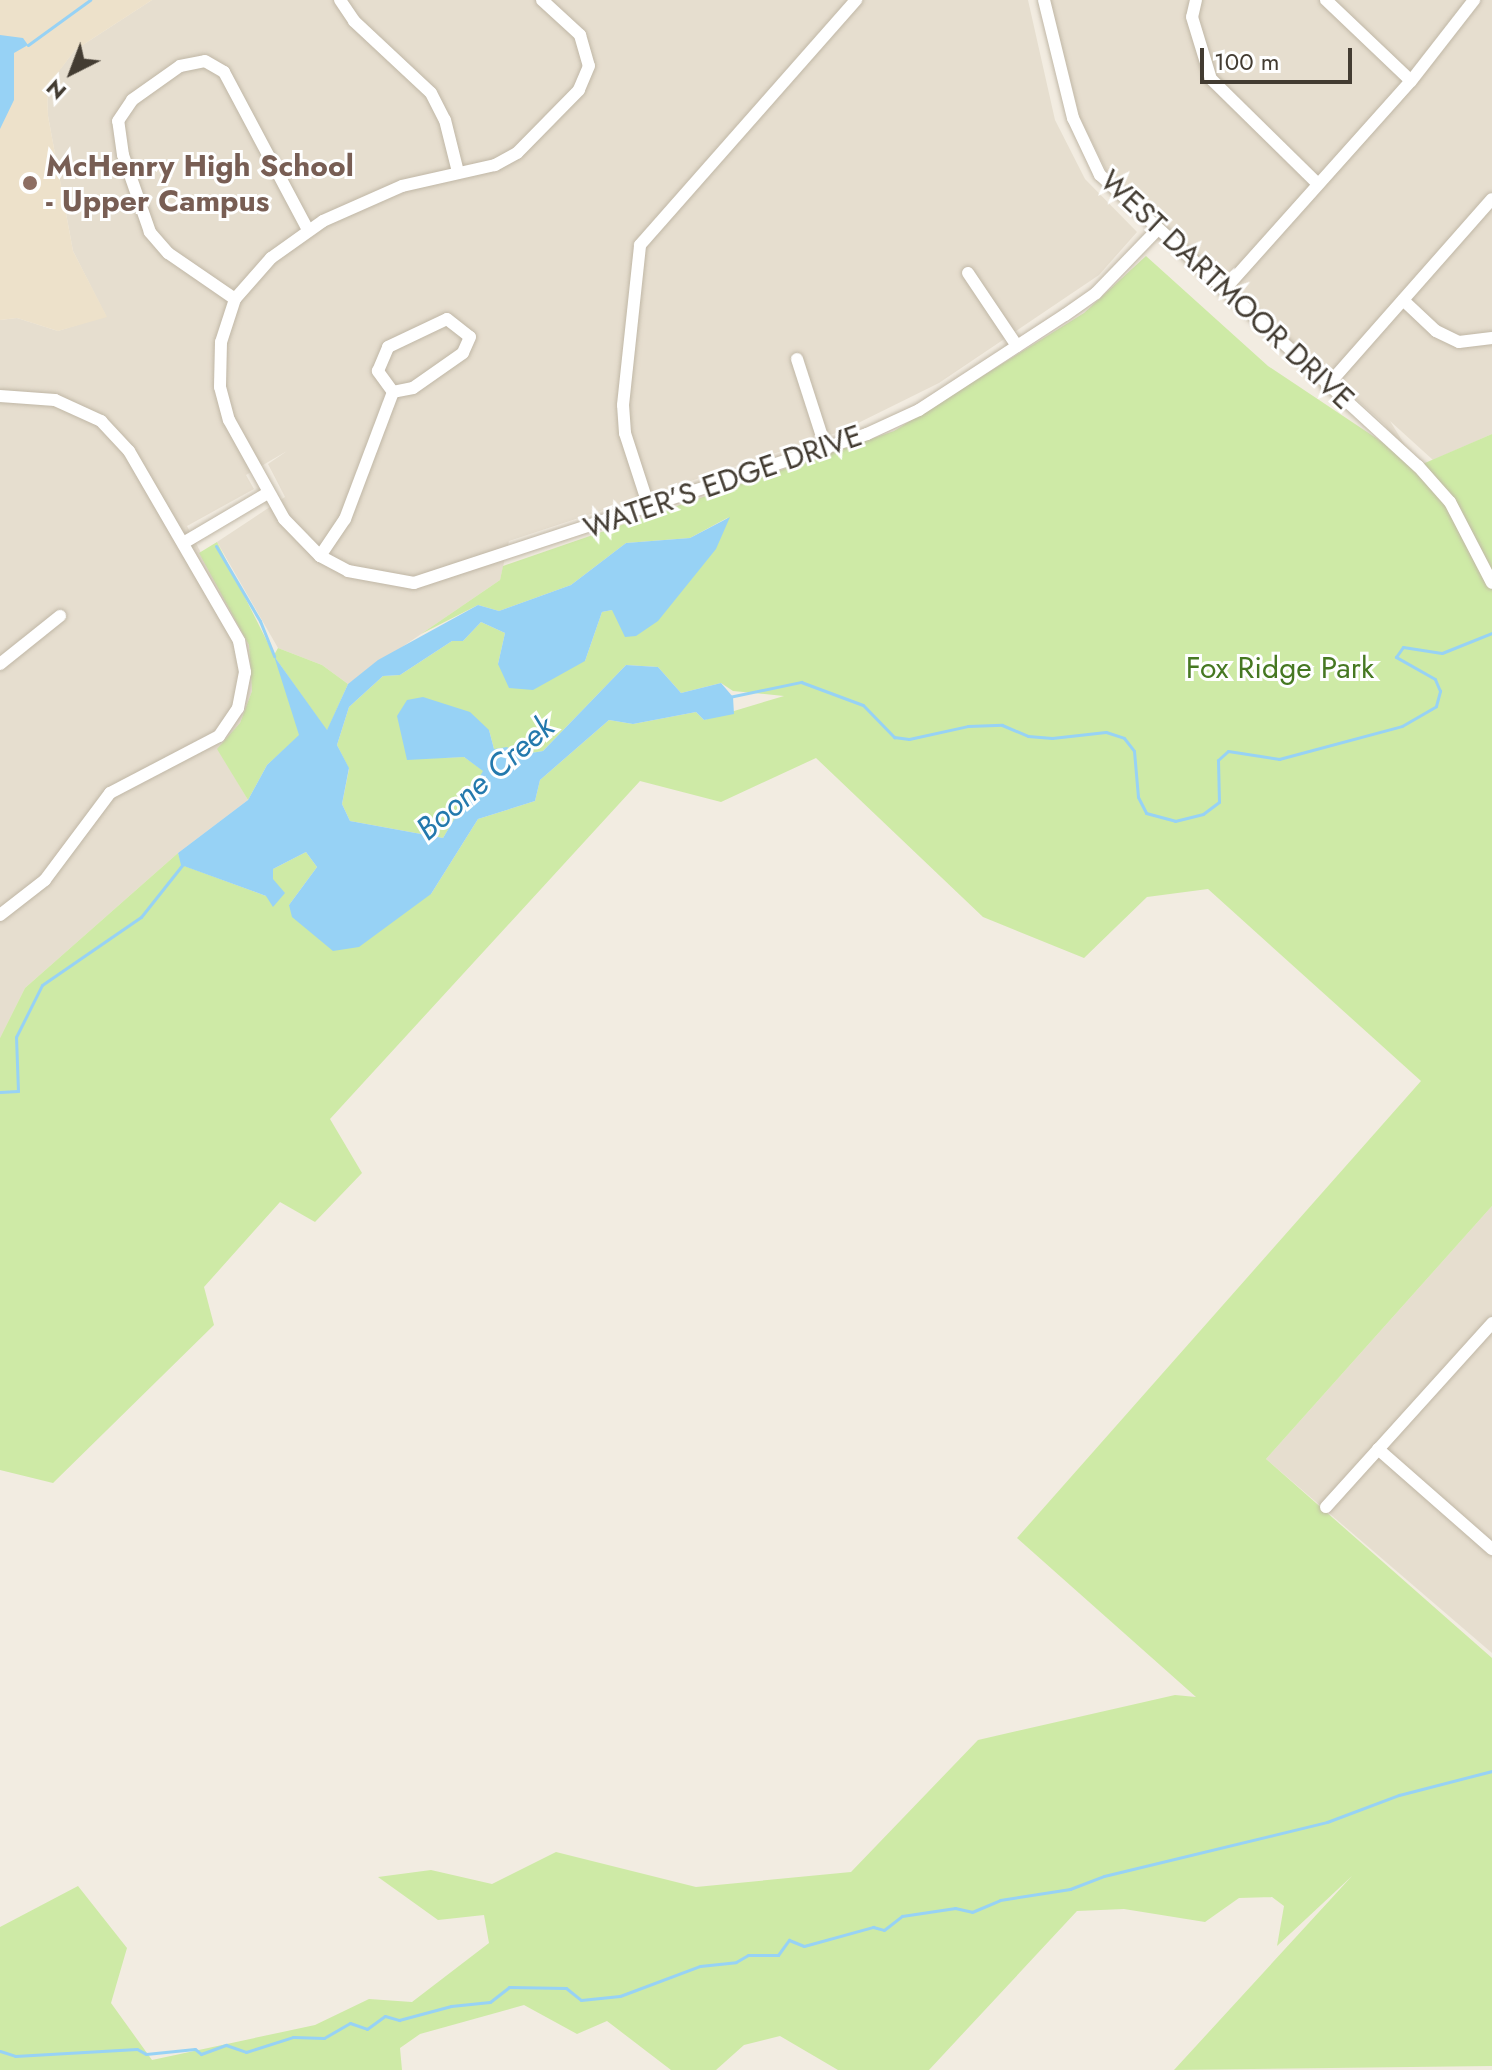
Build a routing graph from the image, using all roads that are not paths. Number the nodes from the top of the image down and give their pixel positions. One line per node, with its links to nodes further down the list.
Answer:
1 (340, 0): 9 (street)
2 (542, 0): 9 (street)
3 (856, 0): 26 (street)
4 (1044, 0): 13 (street, WEST DARTMOOR DRIVE)
5 (1196, 0): 10 (street)
6 (1326, 0): 8 (street)
7 (1474, 0): 8 (street)
8 (1411, 81): 10 (street)
9 (458, 172): 12 (street)
10 (1318, 184): 15 (street)
11 (1492, 199): 17 (street)
12 (308, 230): 16 (street); 16 (street)
13 (1156, 231): 15 (street, WEST DARTMOOR DRIVE); 19 (street, WATER’S EDGE DRIVE)
14 (968, 273): 19 (street)
15 (1224, 290): 21 (street, WEST DARTMOOR DRIVE)
16 (235, 299): 25 (street, WATER’S EDGE DRIVE)
17 (1403, 300): 18 (street); 21 (street)
18 (1492, 338)
19 (1017, 346): 24 (street, WATER’S EDGE DRIVE)
20 (797, 359): 24 (street)
21 (1327, 386): 29 (street, WEST DARTMOOR DRIVE)
22 (393, 392): 22 (street); 28 (street)
23 (0, 396): 27 (street)
24 (826, 449): 26 (street, WATER’S EDGE DRIVE)
25 (268, 493): 27 (street); 28 (street, WATER’S EDGE DRIVE)
26 (649, 507): 28 (street, WATER’S EDGE DRIVE)
27 (185, 542): 32 (street)
28 (320, 556)
29 (1492, 583)
30 (60, 616): 31 (street)
31 (0, 664)
32 (0, 915)
33 (1492, 1323): 34 (street)
34 (1481, 1335): 35 (street); 36 (street)
35 (1492, 1344)
36 (1378, 1449): 37 (street); 38 (street)
37 (1326, 1507)
38 (1492, 1549)

